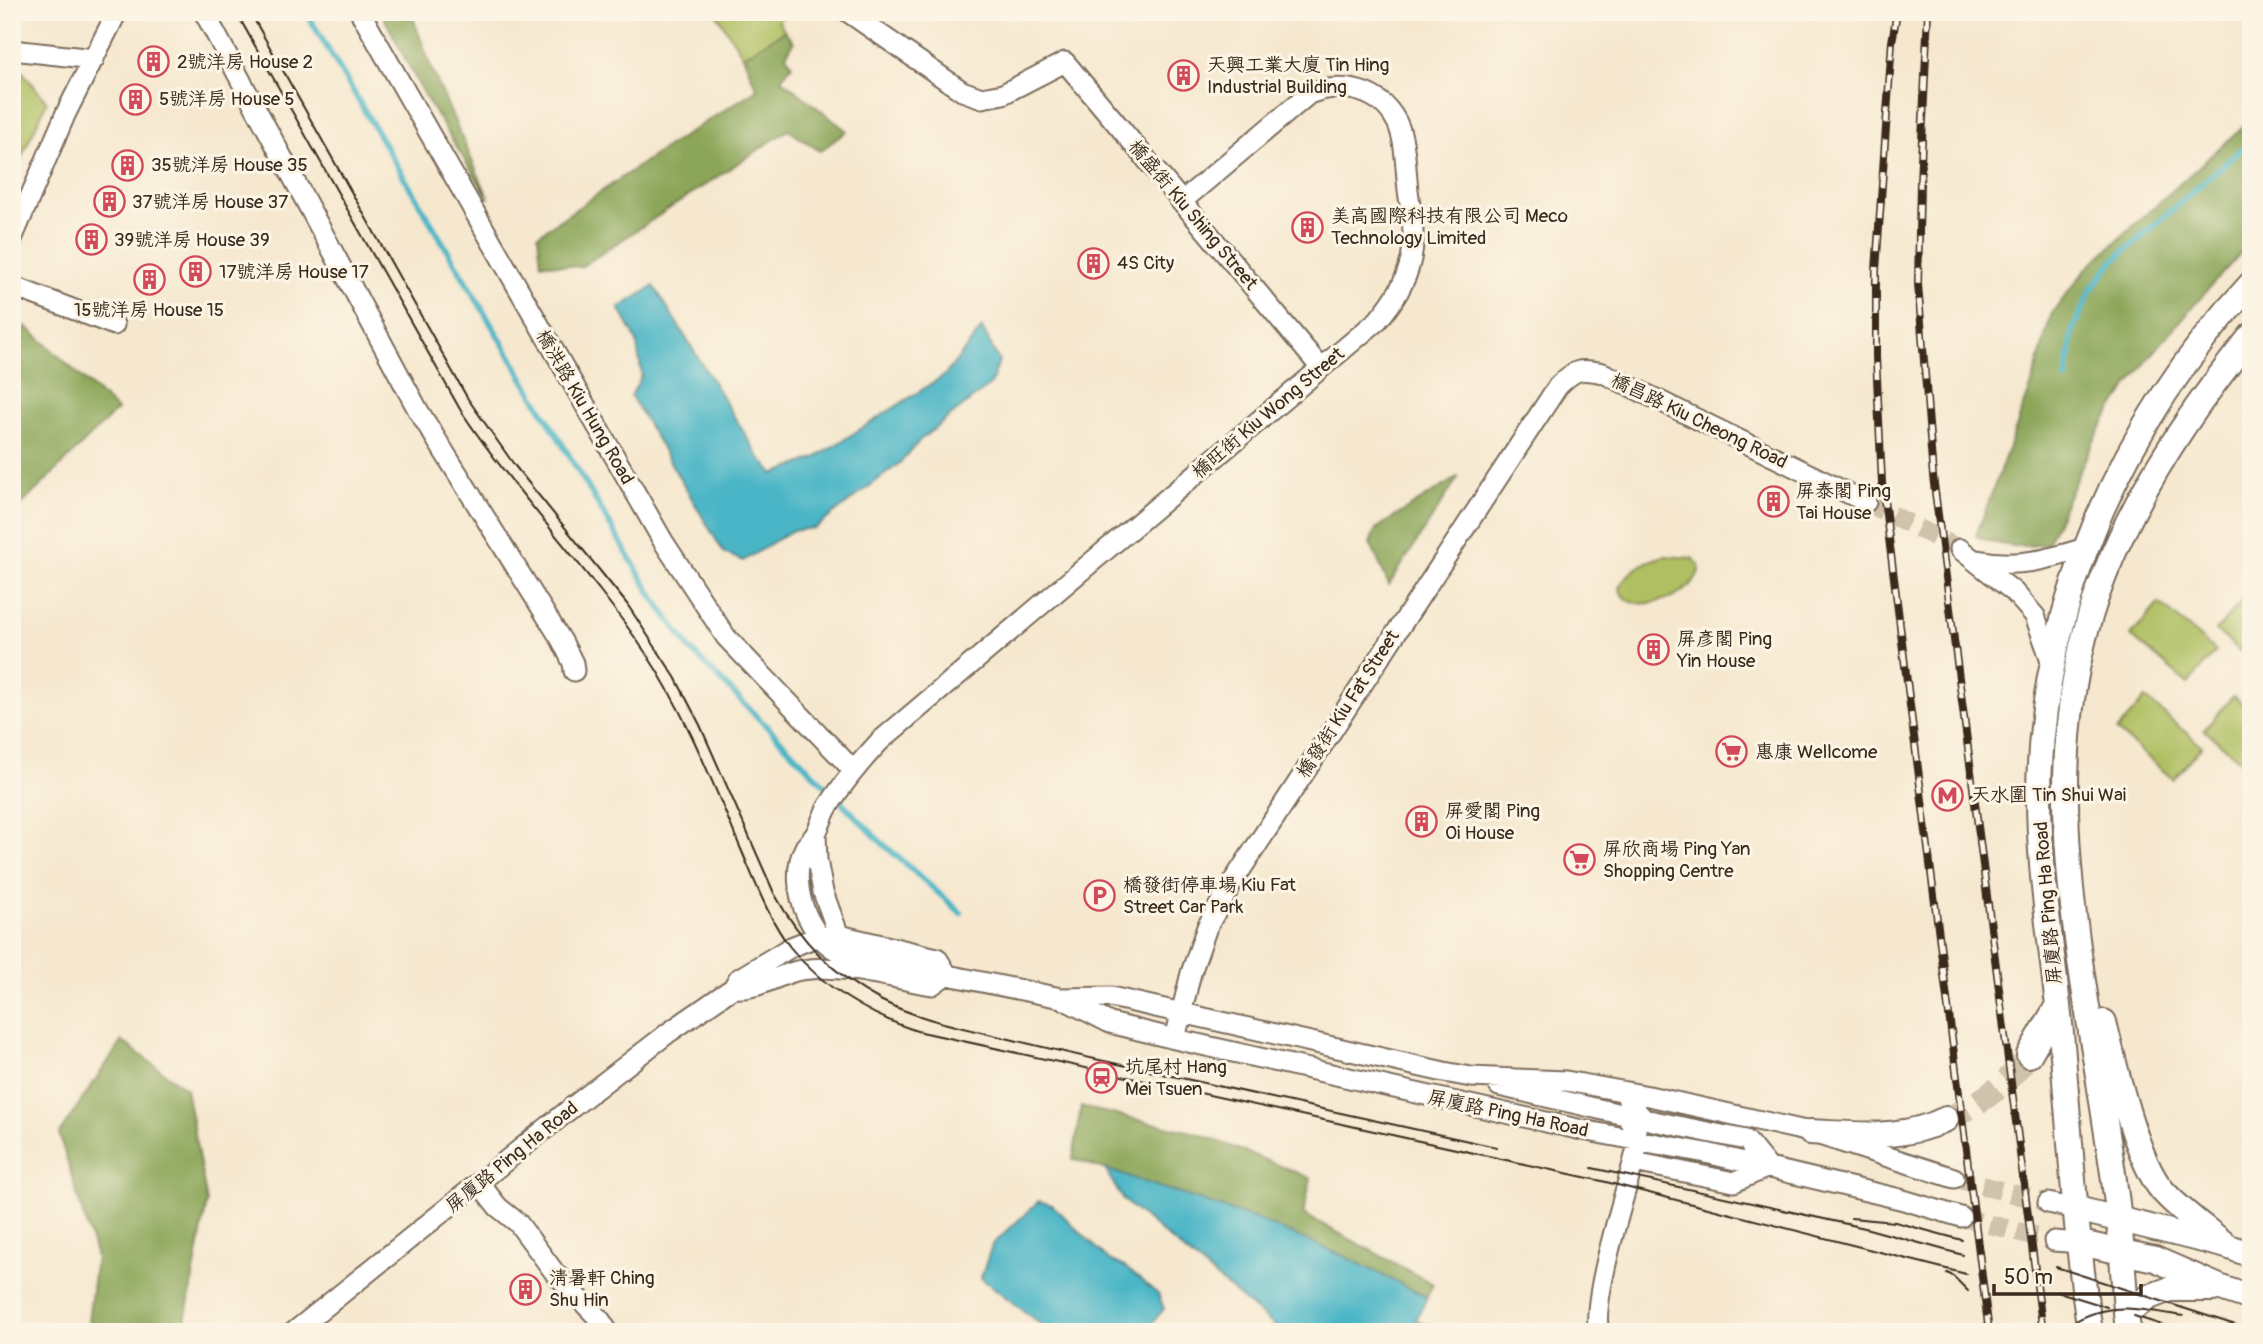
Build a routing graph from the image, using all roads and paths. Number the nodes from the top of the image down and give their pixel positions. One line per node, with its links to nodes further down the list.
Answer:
1 (117, 12): 6 (street)
2 (204, 12): 18 (street)
3 (360, 12): 19 (street, 橋洪路 Kiu Hung Road)
4 (848, 12): 7 (street, 橋盛街 Kiu Shing Street)
5 (12, 50): 6 (street)
6 (93, 59): 8 (street)
7 (1181, 202): 13 (street, 橋盛街 Kiu Shing Street); 13 (street, 橋旺街 Kiu Wong Street)
8 (12, 239)
9 (2251, 284): 16 (main road, 屏廈路 Ping Ha Road)
10 (12, 286): 11 (street)
11 (114, 325)
12 (2251, 336): 21 (main road, 屏廈路 Ping Ha Road)
13 (1321, 368): 19 (street, 橋旺街 Kiu Wong Street)
14 (1558, 386): 15 (street, 橋昌路 Kiu Cheong Road); 28 (street, 橋發街 Kiu Fat Street)
15 (1866, 502)
16 (2085, 548): 17 (main road, 屏廈路 Ping Ha Road); 17 (street)
17 (2052, 663): 27 (main road, 屏廈路 Ping Ha Road)
18 (573, 671)
19 (850, 774): 20 (street, 橋旺街 Kiu Wong Street)
20 (816, 834): 22 (street, 橋旺街 Kiu Wong Street); 23 (street, 橋旺街 Kiu Wong Street)
21 (2074, 916): 45 (main road, 屏廈路 Ping Ha Road); 48 (main road)
22 (819, 936): 23 (street, 屏廈路 Ping Ha Road); 25 (street, 屏廈路 Ping Ha Road)
23 (843, 953): 24 (street, 屏廈路 Ping Ha Road); 24 (street, 屏廈路 Ping Ha Road); 25 (street, 屏廈路 Ping Ha Road)
24 (947, 974): 26 (street, 屏廈路 Ping Ha Road)
25 (733, 988): 41 (street, 屏廈路 Ping Ha Road)
26 (1061, 998): 28 (street, 屏廈路 Ping Ha Road); 29 (street, 屏廈路 Ping Ha Road)
27 (2058, 1004): 30 (main road); 43 (main road, 屏廈路 Ping Ha Road)
28 (1181, 1013): 29 (street, 橋發街 Kiu Fat Street); 31 (street, 屏廈路 Ping Ha Road)
29 (1175, 1039): 37 (street, 屏廈路 Ping Ha Road)
30 (2029, 1055)
31 (1471, 1077): 32 (street, 屏廈路 Ping Ha Road); 34 (street)
32 (1625, 1092): 33 (street, 屏廈路 Ping Ha Road); 34 (street)
33 (1649, 1096): 34 (street); 36 (street, 屏廈路 Ping Ha Road)
34 (1634, 1117): 37 (street); 39 (street)
35 (1946, 1119): 36 (main road)
36 (1810, 1132): 40 (street, 屏廈路 Ping Ha Road)
37 (1635, 1141): 38 (street); 39 (street, 屏廈路 Ping Ha Road)
38 (1634, 1162): 39 (street); 56 (street)
39 (1768, 1167): 44 (street, 屏廈路 Ping Ha Road)
40 (1954, 1178)
41 (479, 1183): 54 (street, 屏廈路 Ping Ha Road); 55 (street)
42 (2048, 1202): 43 (street)
43 (2077, 1209): 45 (main road); 47 (main road, 屏廈路 Ping Ha Road)
44 (1961, 1217)
45 (2119, 1221): 48 (main road); 49 (main road, 屏廈路 Ping Ha Road)
46 (2054, 1241): 47 (street)
47 (2080, 1243): 49 (main road); 57 (main road, 屏廈路 Ping Ha Road)
48 (2227, 1246): 50 (main road)
49 (2121, 1251): 51 (main road); 53 (main road, 屏廈路 Ping Ha Road)
50 (2251, 1255)
51 (2224, 1289): 52 (main road); 53 (main road)
52 (2251, 1298)
53 (2127, 1322)
54 (294, 1332)
55 (608, 1332)
56 (1599, 1332)
57 (2090, 1332)

